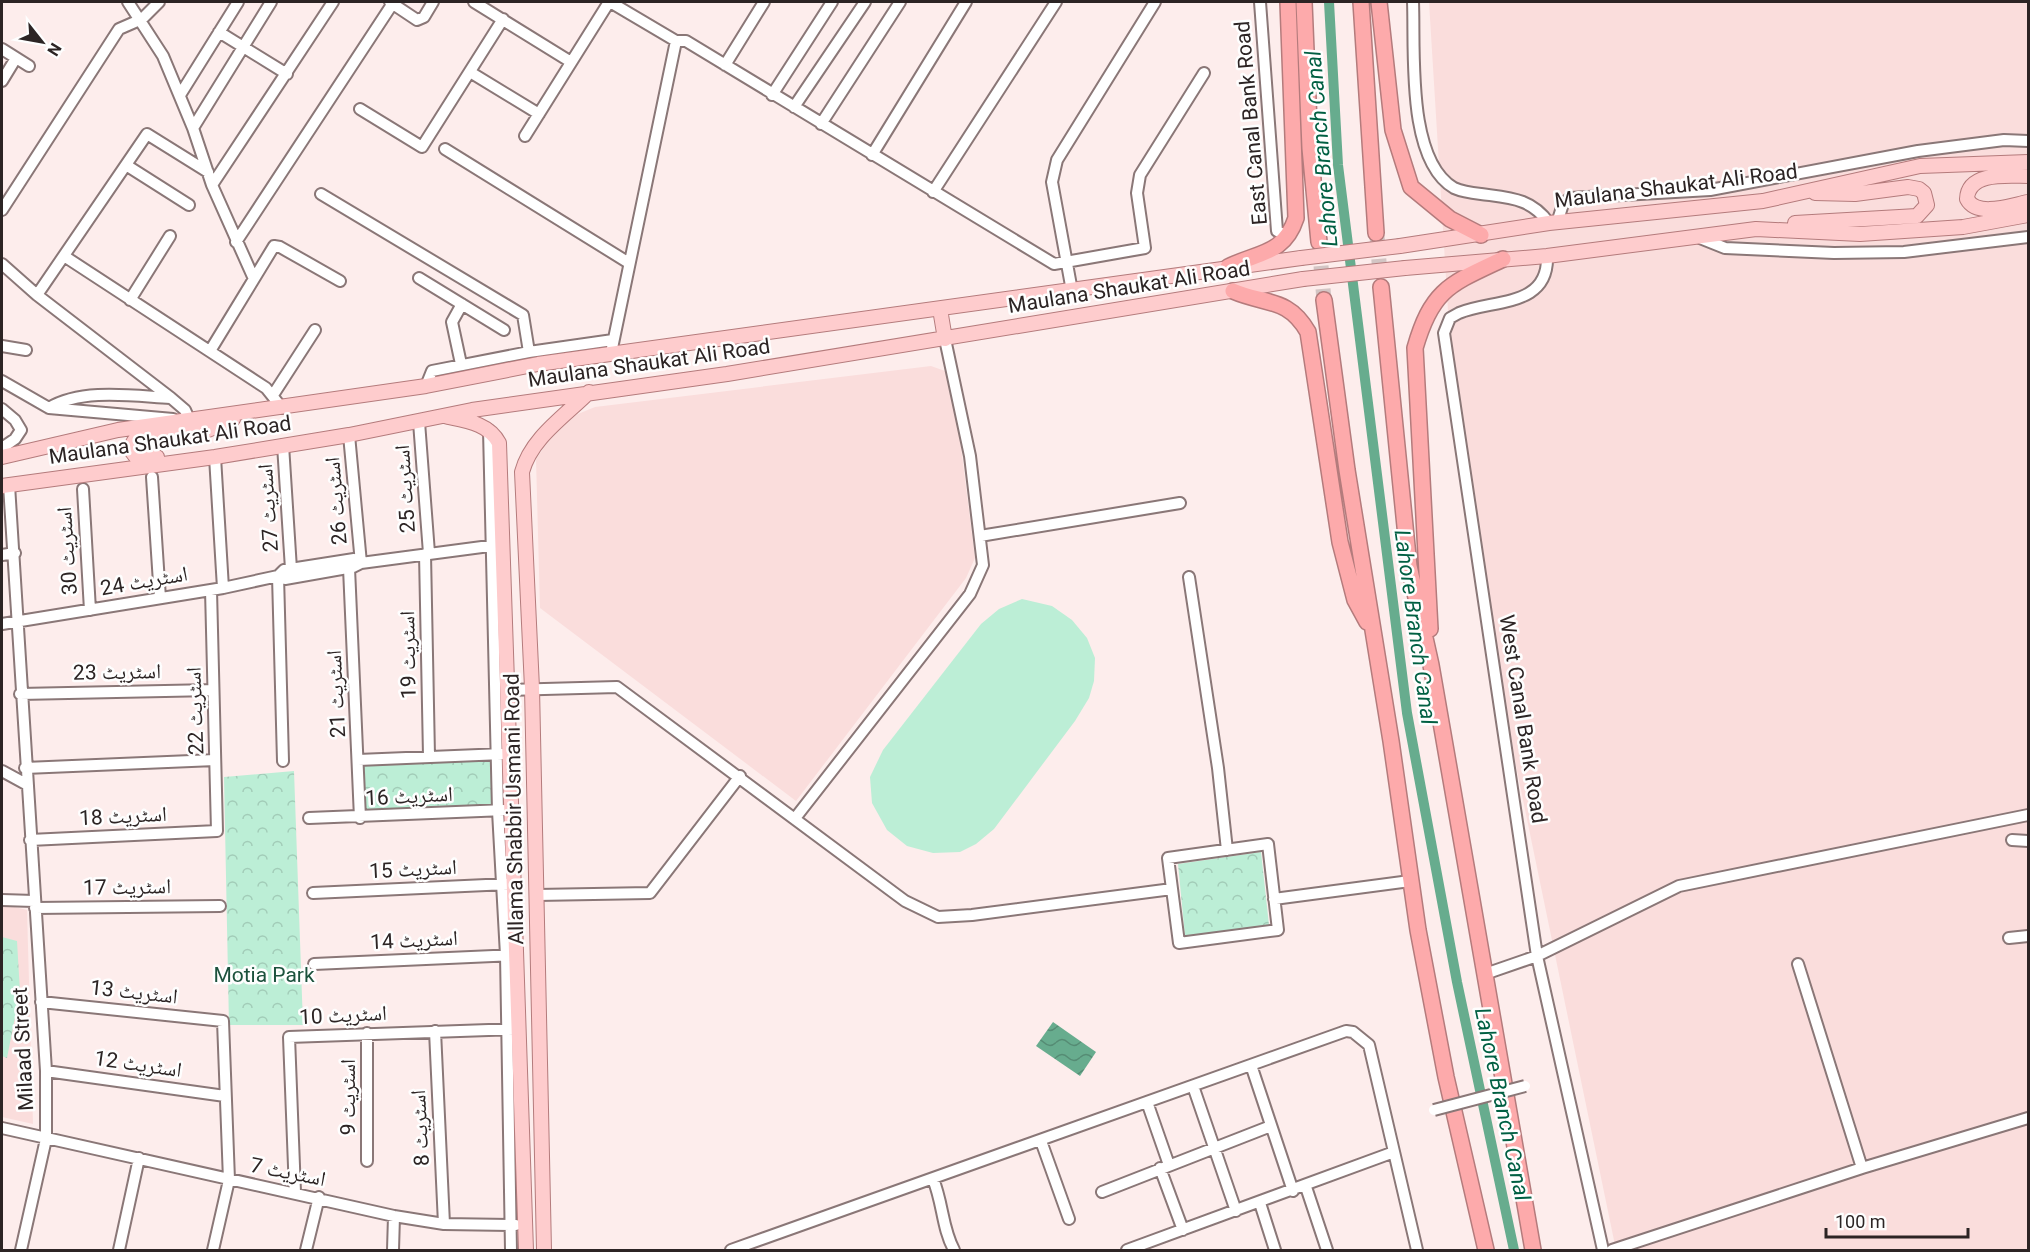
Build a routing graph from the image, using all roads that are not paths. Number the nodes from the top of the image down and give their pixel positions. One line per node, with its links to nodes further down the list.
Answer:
1 (128, 2): 23 (street)
2 (159, 2): 23 (street)
3 (238, 2): 25 (street)
4 (271, 2): 27 (street)
5 (333, 2): 35 (street)
6 (392, 2): 7 (street); 70 (street)
7 (433, 2)
8 (474, 2): 24 (street)
9 (612, 2): 26 (street); 30 (street)
10 (764, 2): 31 (street)
11 (865, 2): 39 (street)
12 (900, 2): 42 (street)
13 (966, 2): 47 (street)
14 (1056, 2): 54 (street)
15 (1155, 2): 76 (street)
16 (1260, 2): 67 (street, East Canal Bank Road)
17 (1288, 2): 67 (highway)
18 (1304, 2): 71 (highway)
19 (1361, 2): 64 (highway)
20 (1379, 2): 65 (highway)
21 (1413, 2): 62 (street)
22 (829, 3): 38 (street)
23 (142, 19): 37 (street); 57 (street)
24 (503, 19): 30 (street); 33 (street)
25 (219, 32): 27 (street); 37 (street)
26 (676, 41): 31 (street); 75 (street)
27 (243, 46): 35 (street); 43 (street)
28 (2, 49): 29 (street)
29 (15, 58): 32 (street); 36 (street)
30 (571, 62): 41 (street)
31 (725, 65): 38 (street)
32 (29, 66)
33 (470, 72): 40 (street); 41 (street)
34 (1204, 73): 76 (street)
35 (287, 74): 52 (street)
36 (2, 81)
37 (180, 95): 43 (street)
38 (772, 95): 39 (street)
39 (794, 107): 42 (street)
40 (360, 109)
41 (539, 114): 44 (street)
42 (821, 124): 47 (street)
43 (193, 128): 50 (street)
44 (525, 136)
45 (2028, 141): 62 (street)
46 (445, 149): 75 (street)
47 (872, 155): 54 (street)
48 (2028, 162): 55 (main road, Maulana Shaukat Ali Road)
49 (126, 165): 50 (street); 59 (street); 72 (street)
50 (208, 171): 52 (street)
51 (2028, 176): 58 (main road)
52 (212, 185): 70 (street)
53 (2, 189): 57 (street)
54 (933, 192): 76 (street)
55 (1807, 192): 62 (main road, Maulana Shaukat Ali Road); 63 (main road)
56 (321, 194): 97 (street)
57 (11, 195): 60 (street)
58 (2028, 202)
59 (189, 205)
60 (2, 210)
61 (2028, 214): 63 (main road)
62 (1553, 223): 65 (main road, Maulana Shaukat Ali Road)
63 (1766, 229): 69 (main road)
64 (1376, 233)
65 (1481, 235): 78 (main road, Maulana Shaukat Ali Road, bridge)
66 (170, 236): 86 (street)
67 (1288, 236): 78 (highway)
68 (2028, 237): 69 (street)
69 (1700, 238): 73 (main road)
70 (236, 242): 80 (street)
71 (1319, 242)
72 (64, 256): 85 (street); 86 (street)
73 (1547, 256): 74 (main road); 174 (street, West Canal Bank Road)
74 (1503, 259): 84 (main road, Maulana Shaukat Ali Road, bridge); 138 (highway)
75 (629, 263): 94 (street)
76 (1065, 263): 83 (street)
77 (2, 264): 85 (street)
78 (1228, 267): 83 (main road, Maulana Shaukat Ali Road)
79 (419, 278): 88 (street)
80 (254, 279): 81 (street); 96 (street)
81 (340, 281)
82 (1381, 287): 138 (highway)
83 (1072, 291): 89 (main road, Maulana Shaukat Ali Road)
84 (1233, 291): 92 (main road, Maulana Shaukat Ali Road); 137 (highway)
85 (37, 296): 103 (street)
86 (130, 300): 96 (street)
87 (1324, 300): 137 (highway)
88 (462, 304): 91 (street); 98 (street)
89 (940, 309): 92 (main road); 94 (main road, Maulana Shaukat Ali Road)
90 (315, 330): 102 (street)
91 (504, 330)
92 (945, 339): 101 (main road, Maulana Shaukat Ali Road); 121 (street)
93 (2, 346): 95 (street)
94 (612, 346): 97 (street); 100 (main road, Maulana Shaukat Ali Road)
95 (26, 350)
96 (210, 351): 102 (street)
97 (528, 352): 98 (street)
98 (461, 364): 100 (street)
99 (2, 381): 104 (street)
100 (426, 386): 105 (main road, Maulana Shaukat Ali Road)
101 (589, 392): 108 (main road, Maulana Shaukat Ali Road); 139 (main road, Allama Shabbir Usmani Road)
102 (273, 395): 105 (street)
103 (171, 398): 104 (street); 109 (street)
104 (49, 408): 109 (street)
105 (282, 408): 107 (main road, Maulana Shaukat Ali Road)
106 (2, 409): 113 (street)
107 (244, 414): 109 (main road, Maulana Shaukat Ali Road); 116 (main road)
108 (447, 416): 110 (main road, Maulana Shaukat Ali Road); 122 (main road, Allama Shabbir Usmani Road)
109 (184, 420): 114 (main road, Maulana Shaukat Ali Road)
110 (419, 422): 111 (main road, Maulana Shaukat Ali Road); 124 (street, اسٹریٹ 25)
111 (349, 435): 112 (main road, Maulana Shaukat Ali Road); 126 (street, اسٹریٹ 26)
112 (283, 445): 115 (main road, Maulana Shaukat Ali Road); 128 (street, اسٹریٹ 27)
113 (2, 448)
114 (2, 457)
115 (215, 457): 116 (main road, Maulana Shaukat Ali Road); 131 (street)
116 (200, 459): 119 (main road, Maulana Shaukat Ali Road)
117 (152, 477): 133 (street)
118 (83, 489): 134 (street, اسٹریٹ 30)
119 (5, 492): 123 (street, Milaad Street)
120 (1180, 503): 121 (street)
121 (980, 536): 156 (street)
122 (498, 545): 124 (street, اسٹریٹ 24); 141 (main road, Allama Shabbir Usmani Road); 143 (street)
123 (15, 553): 125 (street); 135 (street, Milaad Street)
124 (427, 553): 126 (street, اسٹریٹ 24); 144 (street, اسٹریٹ 19)
125 (2, 555)
126 (361, 563): 127 (street, اسٹریٹ 24); 128 (street, اسٹریٹ 24)
127 (349, 568): 129 (street, اسٹریٹ 24); 146 (street, اسٹریٹ 21)
128 (291, 569): 129 (street, اسٹریٹ 24)
129 (278, 576): 131 (street, اسٹریٹ 24); 147 (street)
130 (1189, 577): 161 (street)
131 (223, 588): 132 (street, اسٹریٹ 24)
132 (210, 590): 133 (street, اسٹریٹ 24); 140 (street, اسٹریٹ 22)
133 (160, 598): 134 (street, اسٹریٹ 24)
134 (90, 610): 135 (street, اسٹریٹ 24)
135 (16, 623): 136 (street, اسٹریٹ 24); 142 (street, Milaad Street)
136 (2, 624)
137 (1374, 636): 162 (highway)
138 (1431, 665): 177 (highway)
139 (532, 688): 141 (street); 150 (street); 166 (main road, Allama Shabbir Usmani Road)
140 (213, 690): 142 (street, اسٹریٹ 23); 145 (street, اسٹریٹ 22)
141 (508, 690): 143 (main road, Allama Shabbir Usmani Road)
142 (21, 694): 148 (street, Milaad Street)
143 (504, 754): 144 (street); 152 (main road, Allama Shabbir Usmani Road)
144 (429, 756): 146 (street)
145 (216, 760): 148 (street); 157 (street, اسٹریٹ 22)
146 (358, 760): 155 (street, اسٹریٹ 21)
147 (283, 761)
148 (25, 768): 151 (street, Milaad Street)
149 (2, 771): 151 (street)
150 (740, 776): 156 (street); 166 (street)
151 (26, 784): 158 (street, Milaad Street)
152 (505, 810): 155 (street, اسٹریٹ 16); 163 (main road, Allama Shabbir Usmani Road)
153 (2028, 815): 174 (street)
154 (309, 818): 155 (street, اسٹریٹ 16)
155 (360, 818)
156 (796, 818): 164 (street)
157 (218, 831): 158 (street, اسٹریٹ 18)
158 (30, 840): 169 (street, Milaad Street)
159 (2012, 840): 160 (street)
160 (2028, 841)
161 (1227, 850): 164 (street); 167 (street)
162 (1410, 881): 167 (street); 230 (highway)
163 (508, 884): 165 (street, اسٹریٹ 15); 173 (main road, Allama Shabbir Usmani Road)
164 (1172, 889): 167 (street)
165 (313, 893)
166 (537, 895): 223 (main road, Allama Shabbir Usmani Road)
167 (1275, 899)
168 (2, 900): 169 (street, اسٹریٹ 17)
169 (34, 904): 170 (street, اسٹریٹ 17); 178 (street, Milaad Street)
170 (220, 906)
171 (2028, 936): 172 (street)
172 (2009, 938)
173 (511, 955): 175 (street, اسٹریٹ 14); 179 (main road, Allama Shabbir Usmani Road)
174 (1537, 956): 177 (street); 232 (street, West Canal Bank Road)
175 (314, 964)
176 (1798, 964): 199 (street)
177 (1485, 974): 231 (highway)
178 (41, 1002): 183 (street, Milaad Street); 186 (street, اسٹریٹ 13)
179 (513, 1029): 180 (street, اسٹریٹ 10); 212 (main road, Allama Shabbir Usmani Road); 213 (street)
180 (435, 1031): 181 (street, اسٹریٹ 10); 211 (street, اسٹریٹ 8)
181 (367, 1033): 197 (street, اسٹریٹ 9); 204 (street, اسٹریٹ 10)
182 (1251, 1065): 184 (street); 190 (street); 195 (street)
183 (46, 1071): 186 (street, اسٹریٹ 12); 192 (street, Milaad Street)
184 (1193, 1086): 187 (street); 194 (street)
185 (1525, 1086): 188 (street, bridge)
186 (225, 1096): 201 (street)
187 (1147, 1102): 193 (street); 198 (street)
188 (1434, 1110)
189 (2028, 1118): 199 (street)
190 (1271, 1126): 194 (street); 203 (street)
191 (2, 1128): 192 (street, اسٹریٹ 7)
192 (46, 1139): 196 (street, اسٹریٹ 7); 216 (street, Milaad Street)
193 (1041, 1140): 200 (street); 210 (street)
194 (1213, 1148): 198 (street); 208 (street)
195 (1394, 1152): 202 (street); 229 (street)
196 (139, 1158): 201 (street, اسٹریٹ 7); 217 (street)
197 (367, 1161)
198 (1164, 1166): 205 (street); 214 (street)
199 (1862, 1168): 233 (street)
200 (933, 1179): 224 (street); 225 (street)
201 (229, 1180): 204 (street, اسٹریٹ 7); 218 (street)
202 (1306, 1186): 203 (street); 228 (street)
203 (1293, 1191): 207 (street)
204 (295, 1192): 206 (street, اسٹریٹ 7)
205 (1102, 1192)
206 (319, 1197): 209 (street, اسٹریٹ 7); 219 (street)
207 (1260, 1203): 208 (street); 227 (street)
208 (1236, 1211): 214 (street)
209 (394, 1216): 211 (street, اسٹریٹ 7); 220 (street)
210 (1069, 1219)
211 (444, 1224): 213 (street, اسٹریٹ 7)
212 (525, 1224): 213 (street, اسٹریٹ 7); 222 (main road, Allama Shabbir Usmani Road)
213 (510, 1225): 221 (street)
214 (1183, 1230): 215 (street)
215 (1144, 1247): 226 (street)
216 (21, 1251)
217 (119, 1251)
218 (213, 1251)
219 (306, 1251)
220 (393, 1251)
221 (511, 1251)
222 (526, 1251)
223 (544, 1251)
224 (731, 1251)
225 (954, 1251)
226 (1127, 1251)
227 (1275, 1251)
228 (1327, 1251)
229 (1417, 1251)
230 (1486, 1251)
231 (1533, 1251)
232 (1603, 1251)
233 (1612, 1251)

